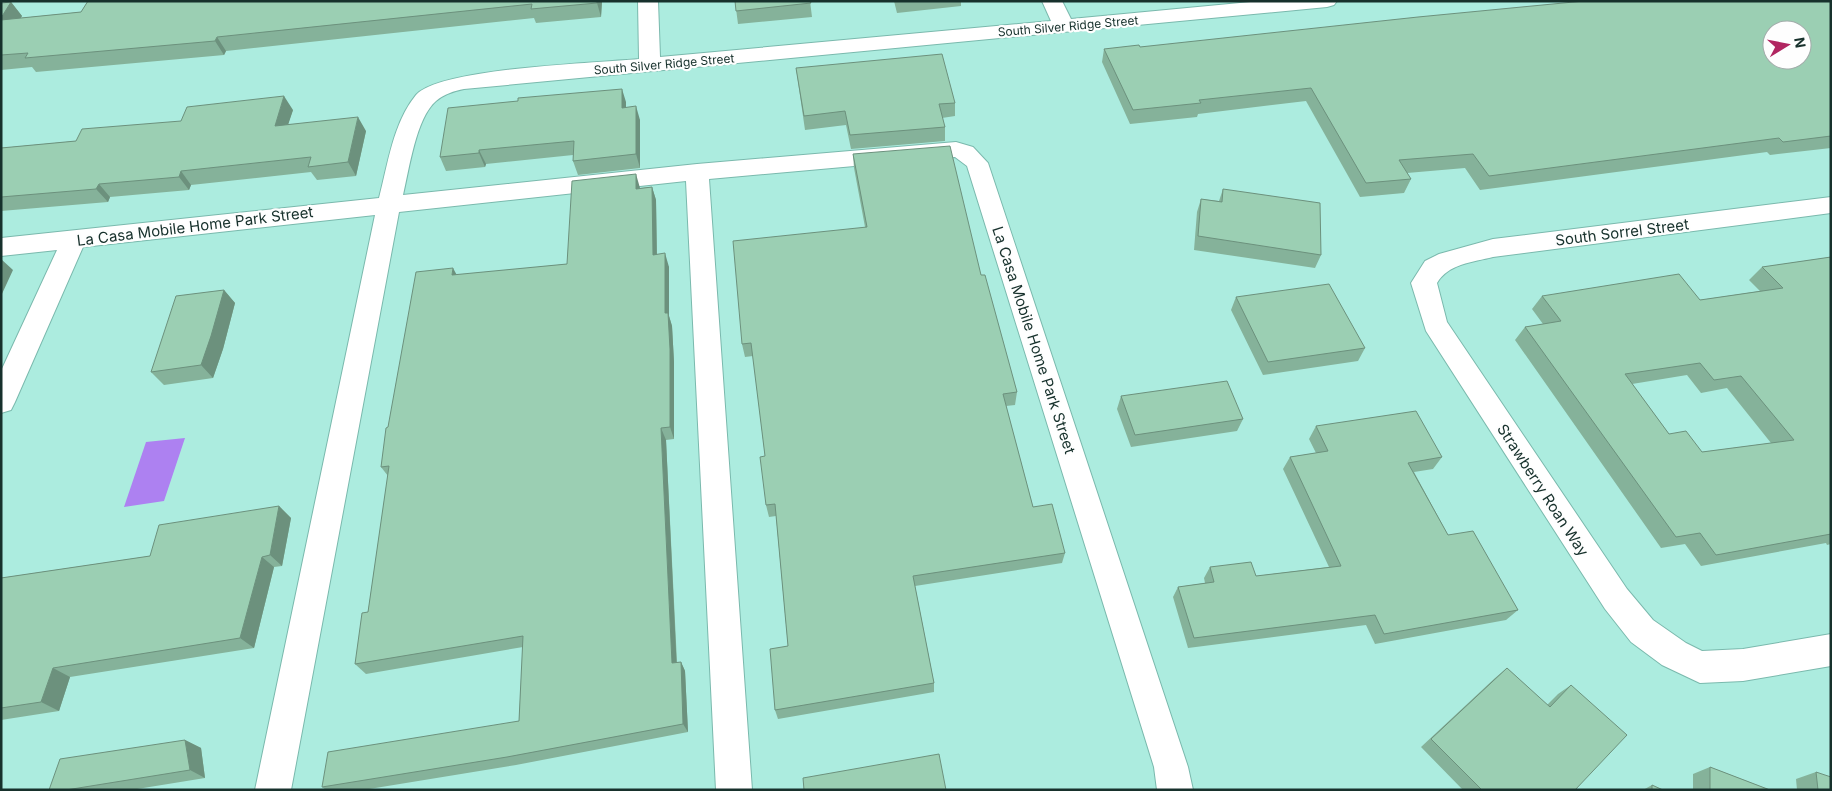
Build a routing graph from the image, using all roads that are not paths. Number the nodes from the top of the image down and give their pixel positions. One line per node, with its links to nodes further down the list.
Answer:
1 (648, 1): 5 (street)
2 (1052, 1): 4 (street)
3 (1327, 1): 4 (street, South Silver Ridge Street)
4 (1064, 26): 5 (street, South Silver Ridge Street)
5 (650, 65): 7 (street, South Silver Ridge Street)
6 (697, 172): 7 (street); 15 (street); 16 (street, La Casa Mobile Home Park Street)
7 (389, 204): 9 (street, La Casa Mobile Home Park Street); 14 (street, South Silver Ridge Street)
8 (1831, 205): 11 (street, South Sorrel Street)
9 (74, 240): 10 (street, La Casa Mobile Home Park Street); 12 (street)
10 (1, 247)
11 (1424, 283): 13 (street, Strawberry Roan Way)
12 (1, 402)
13 (1831, 650)
14 (273, 790)
15 (734, 790)
16 (1175, 790)

